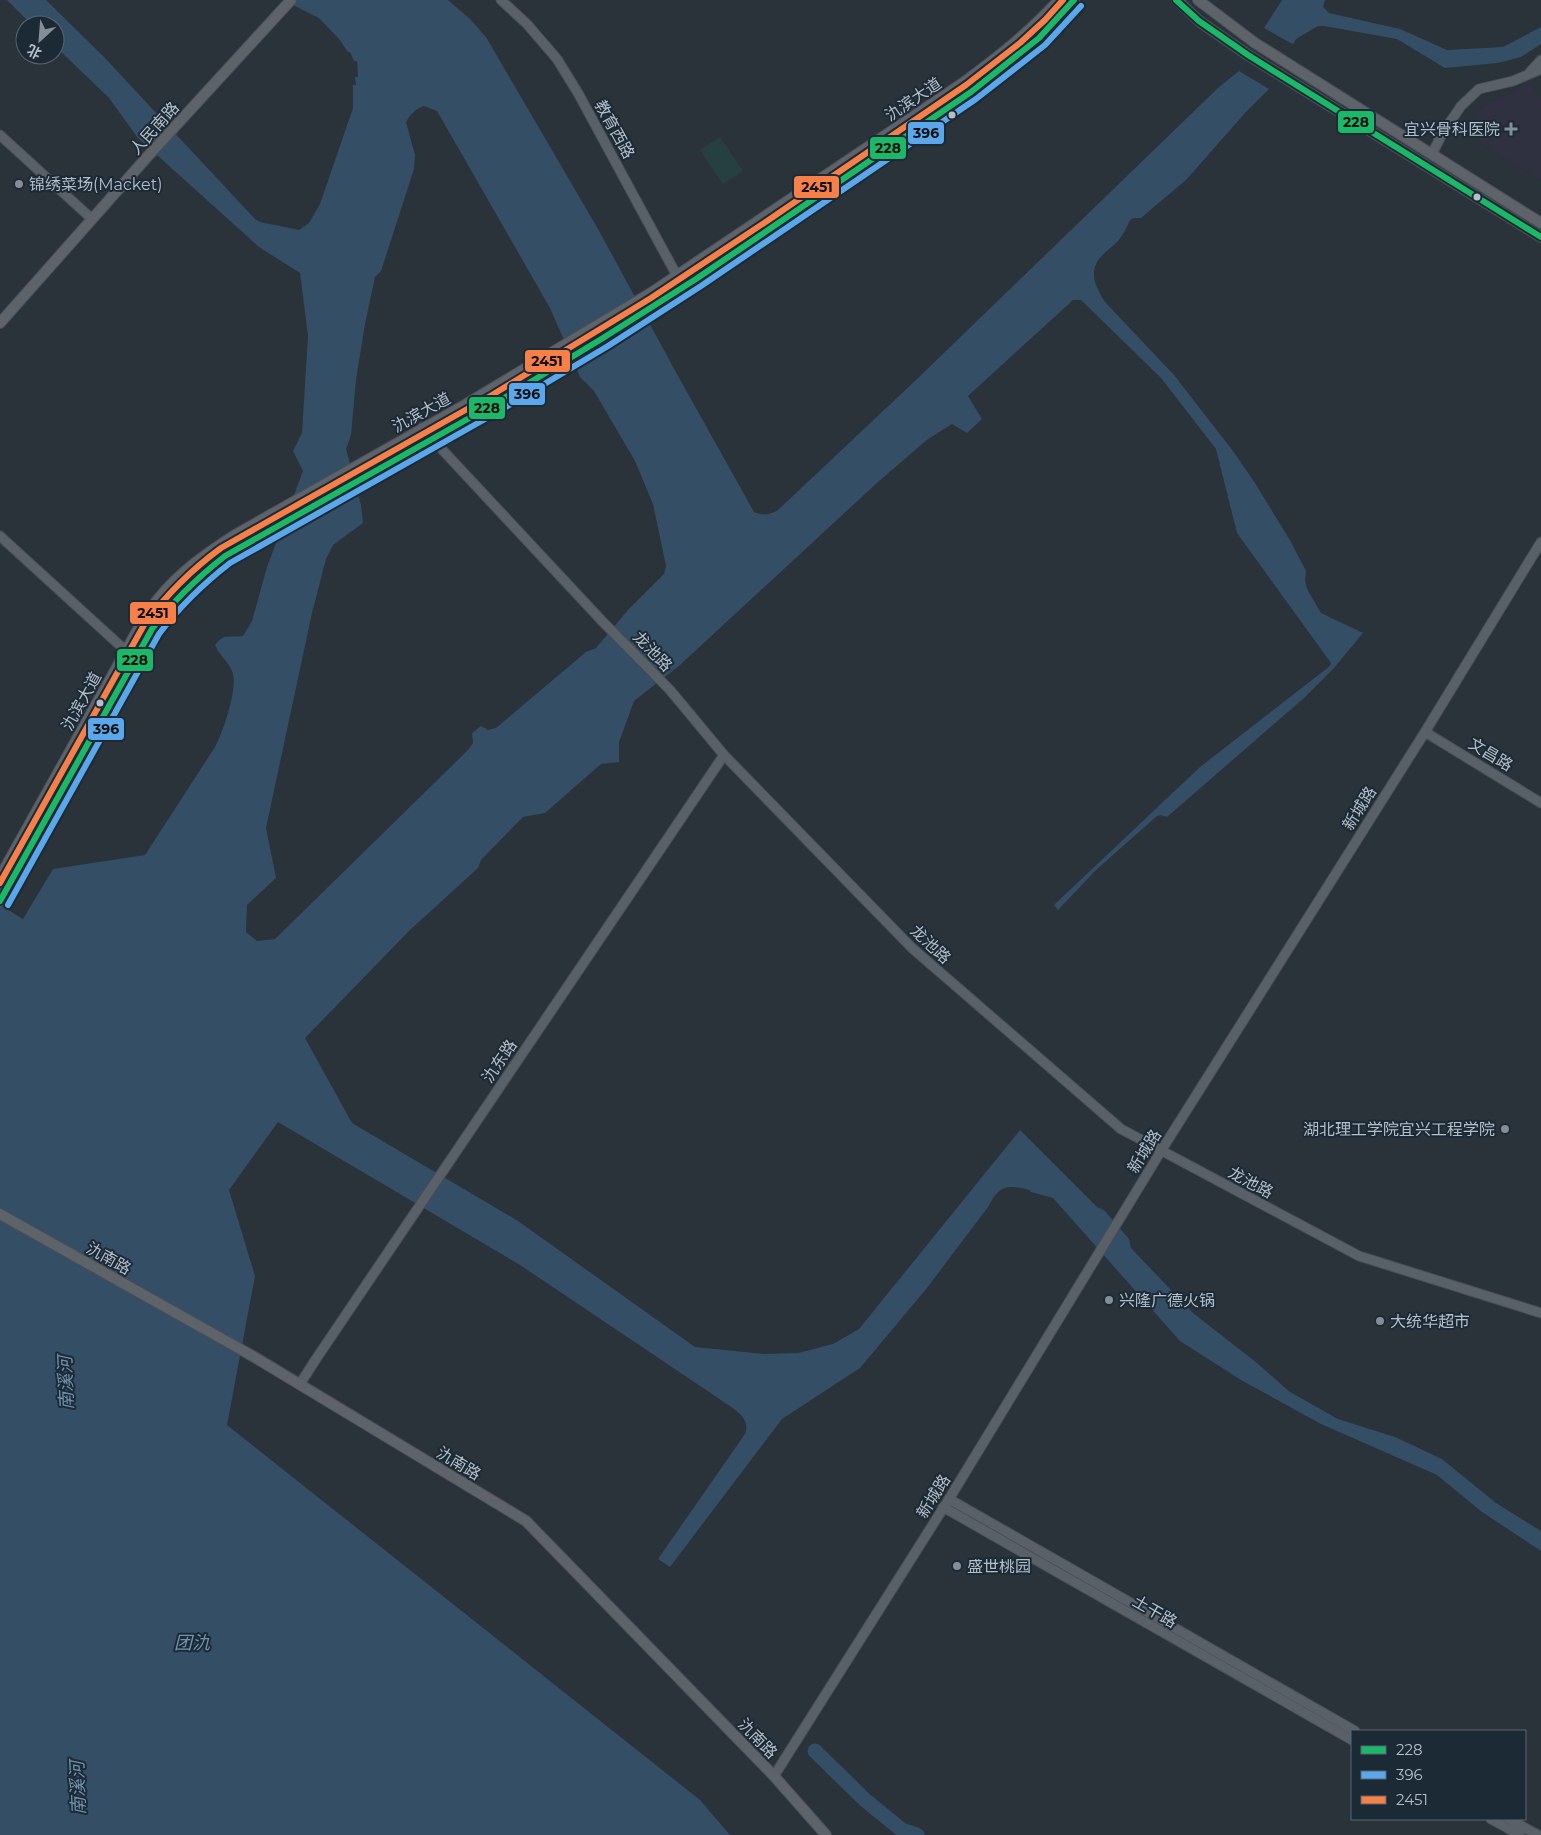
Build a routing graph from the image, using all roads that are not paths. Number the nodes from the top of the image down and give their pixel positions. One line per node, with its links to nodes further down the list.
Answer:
1 (292, 0): 12 (main road, 人民南路)
2 (501, 0): 15 (street, 教育西路)
3 (1059, 0): 15 (main road, 氿滨大道)
4 (1074, 0): 16 (main road, 氿滨大道)
5 (1177, 0): 14 (main road)
6 (1198, 0): 11 (main road)
7 (1541, 60): 9 (street)
8 (1541, 69): 9 (street)
9 (1528, 74): 11 (street)
10 (0, 135): 12 (street)
11 (1432, 154): 13 (main road)
12 (92, 219): 17 (main road, 人民南路)
13 (1541, 223)
14 (1541, 237)
15 (676, 276): 16 (street, 教育西路); 18 (main road, 氿滨大道)
16 (683, 287): 19 (main road, 氿滨大道)
17 (0, 323)
18 (422, 428): 19 (street, 龙池路); 22 (main road, 氿滨大道)
19 (432, 439): 24 (street, 龙池路); 27 (main road, 氿滨大道)
20 (0, 536): 22 (street)
21 (1541, 542): 23 (street, 新城路)
22 (126, 651): 26 (main road, 氿滨大道)
23 (1425, 732): 25 (street, 文昌路); 28 (street, 新城路)
24 (724, 755): 28 (street, 龙池路); 31 (street, 氿东路)
25 (1541, 803)
26 (0, 877)
27 (0, 900)
28 (1161, 1151): 30 (street, 龙池路); 32 (street, 新城路)
29 (0, 1214): 31 (main road, 氿南路)
30 (1541, 1312)
31 (300, 1384): 35 (main road, 氿南路)
32 (946, 1503): 33 (street, 土干路); 34 (street, 土干路); 35 (street, 新城路)
33 (1354, 1730)
34 (1351, 1739)
35 (774, 1776): 38 (main road, 氿南路)
36 (1493, 1820): 39 (street)
37 (1511, 1820): 40 (street)
38 (826, 1835)
39 (1520, 1835)
40 (1538, 1835)

